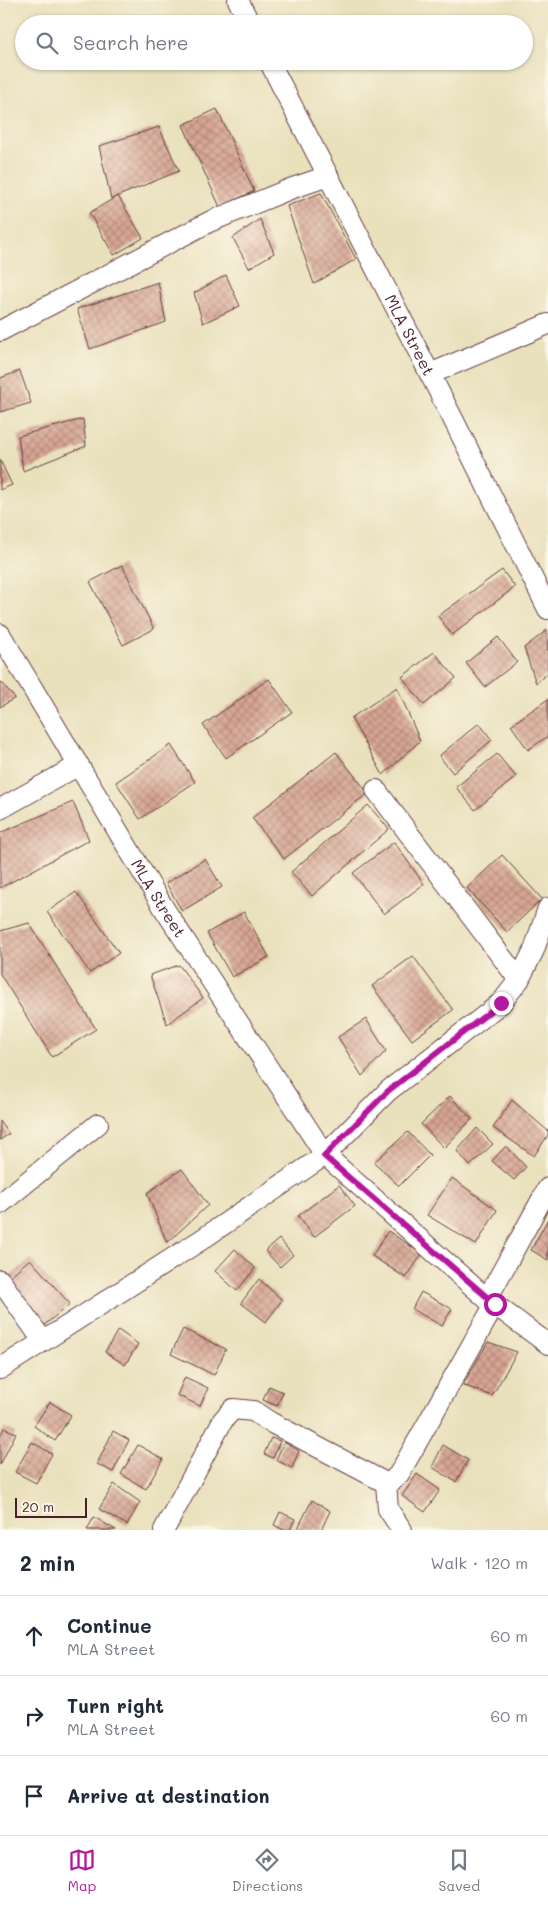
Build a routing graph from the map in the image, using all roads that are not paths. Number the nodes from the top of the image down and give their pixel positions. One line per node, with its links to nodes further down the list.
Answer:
1 (238, 0): 2 (street)
2 (246, 15)
3 (274, 70): 4 (street, MLA Street)
4 (328, 176): 6 (street); 7 (street, MLA Street)
5 (548, 324): 7 (street)
6 (0, 331)
7 (430, 374): 8 (street, MLA Street)
8 (548, 609)
9 (0, 634): 10 (street, MLA Street)
10 (79, 765): 12 (street); 16 (street, MLA Street)
11 (376, 790): 14 (street)
12 (0, 809)
13 (548, 908): 14 (street)
14 (519, 980): 16 (street)
15 (98, 1124): 18 (street)
16 (324, 1156): 20 (street, MLA Street); 21 (street)
17 (548, 1188): 20 (street)
18 (1, 1202)
19 (0, 1280): 21 (street)
20 (491, 1302): 22 (street, MLA Street); 24 (street)
21 (43, 1341): 23 (street)
22 (548, 1344)
23 (0, 1369)
24 (386, 1483): 25 (street); 26 (street)
25 (164, 1530)
26 (402, 1530)

